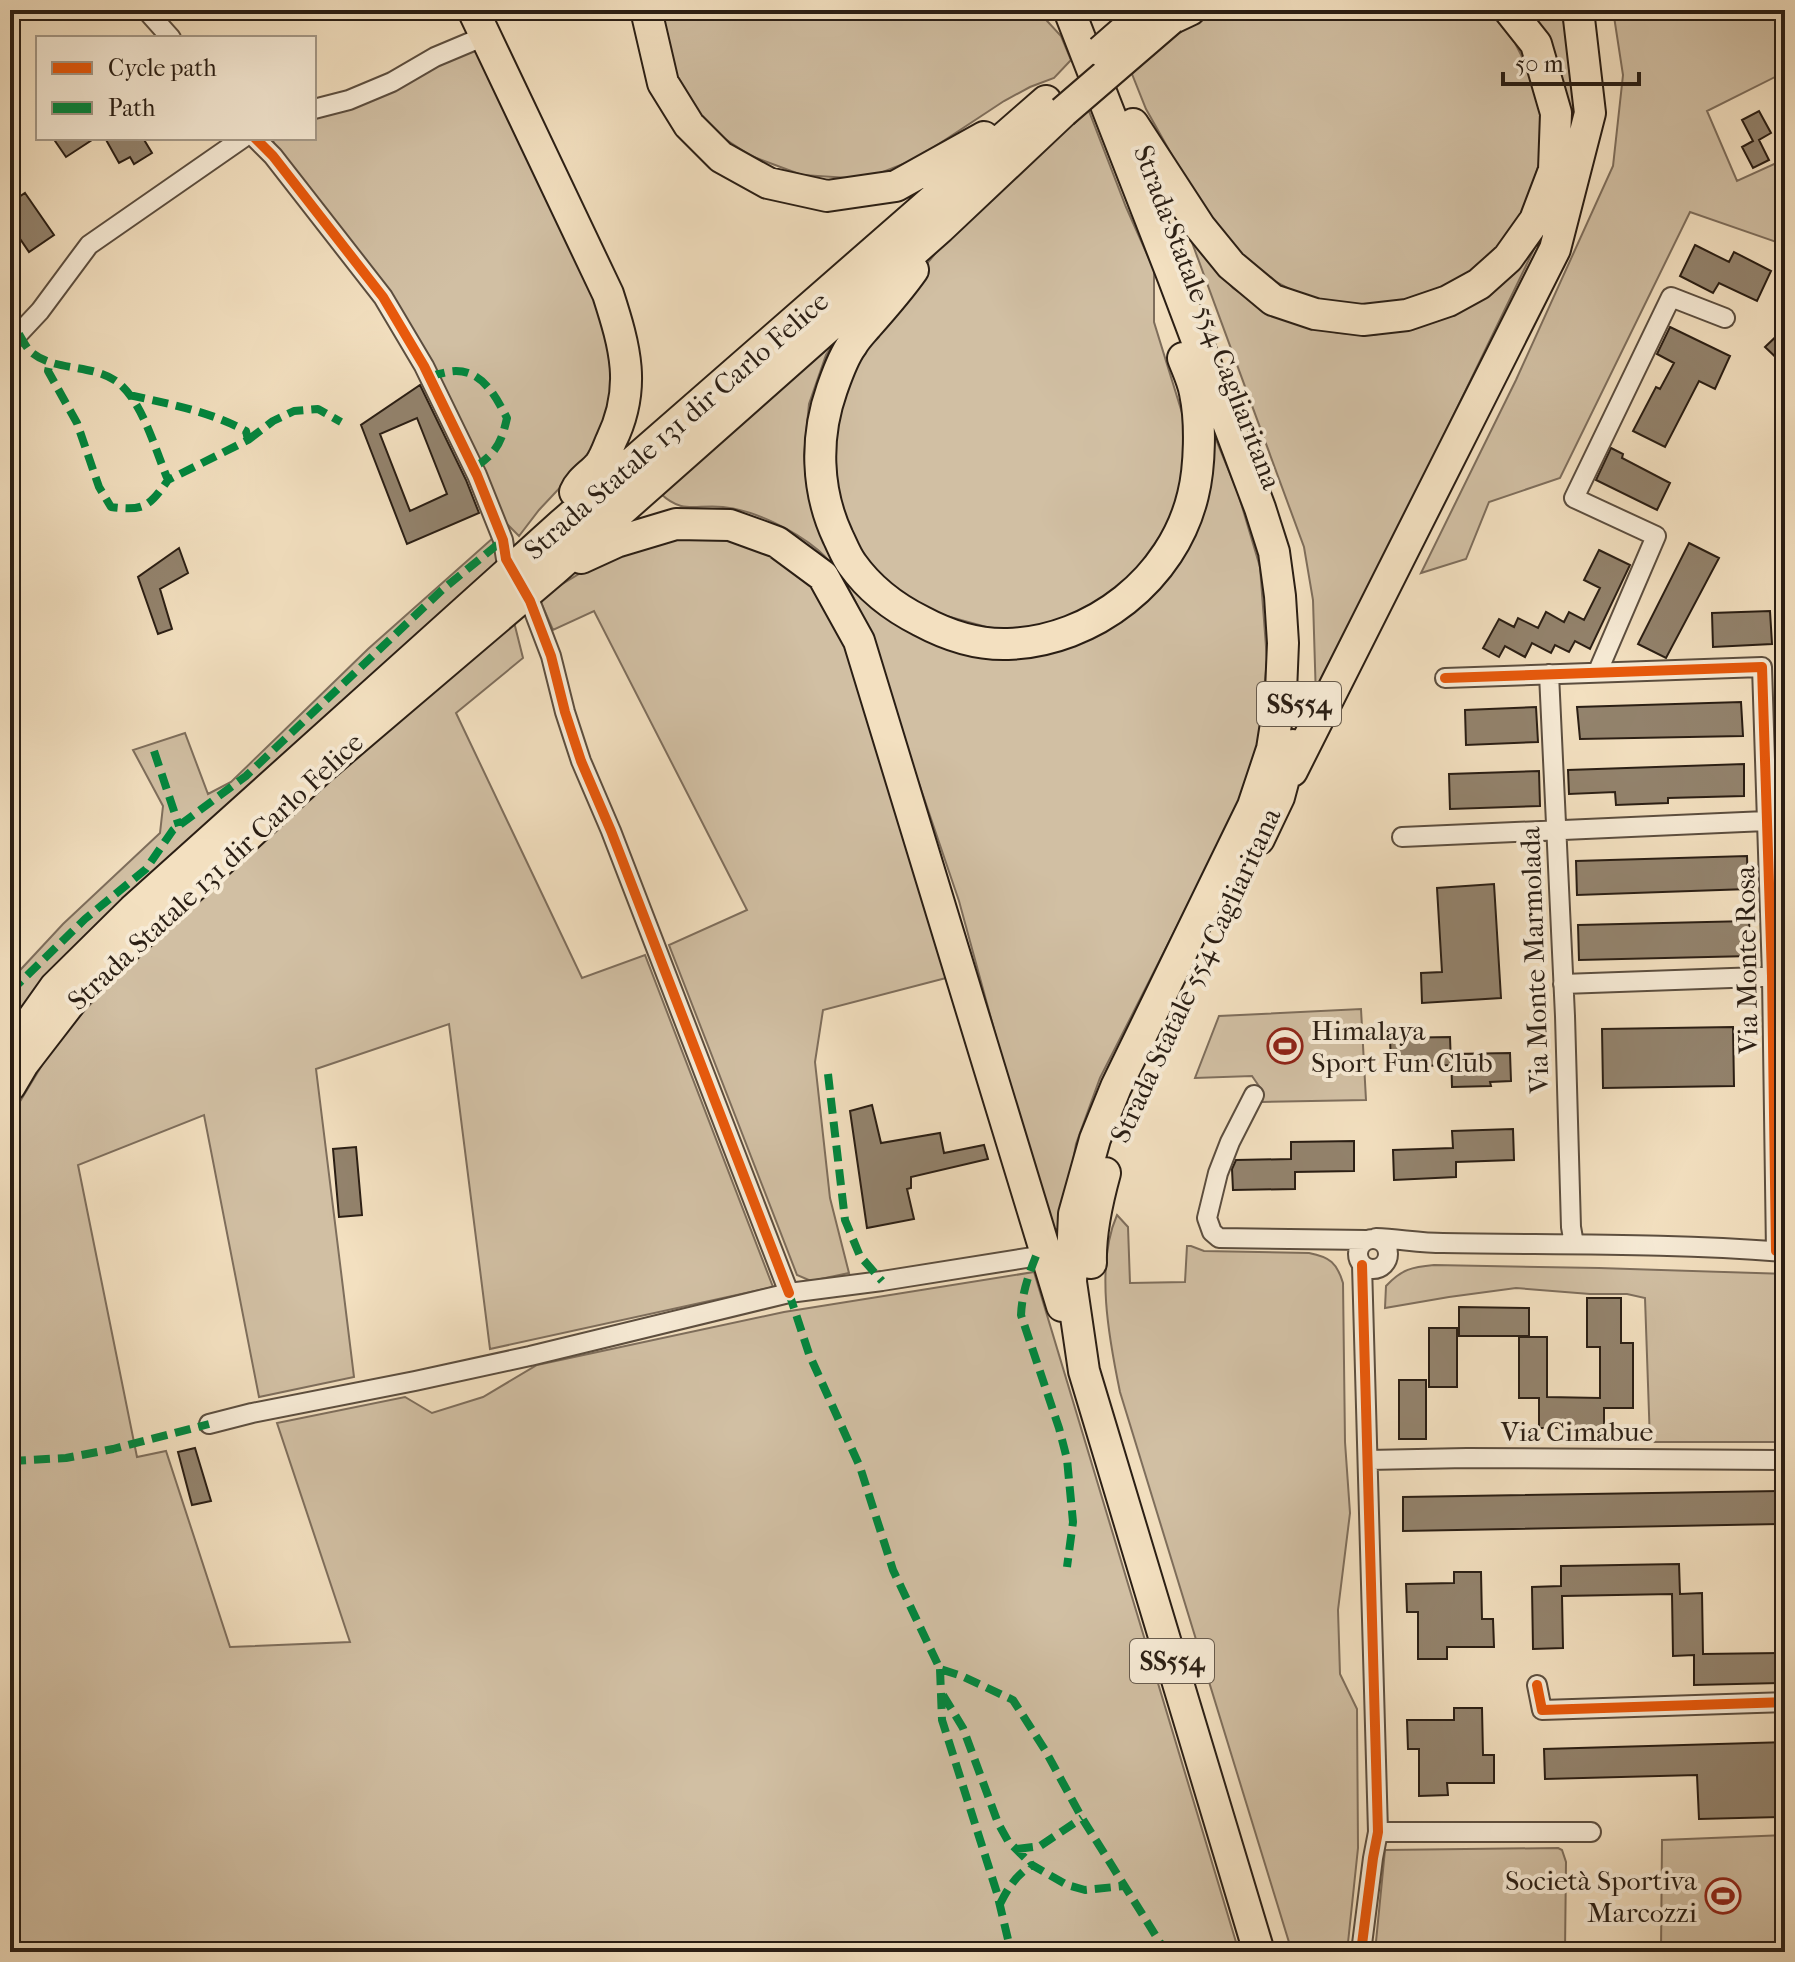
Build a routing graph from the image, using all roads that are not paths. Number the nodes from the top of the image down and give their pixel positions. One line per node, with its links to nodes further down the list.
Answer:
1 (146, 10): 9 (street)
2 (646, 10): 10 (highway)
3 (1069, 10): 16 (highway, SS554)
4 (1090, 10): 12 (highway, Strada Statale 554 Cagliaritana / SS554)
5 (1509, 10): 12 (highway)
6 (1578, 10): 26 (highway)
7 (1172, 12): 10 (highway, Strada Statale 131 dir Carlo Felice, bridge)
8 (479, 23): 11 (street); 19 (highway)
9 (169, 36)
10 (1058, 103): 15 (highway); 19 (highway, Strada Statale 131 dir Carlo Felice)
11 (316, 108)
12 (1133, 124): 26 (highway, Strada Statale 554 Cagliaritana / SS554)
13 (240, 140): 18 (street)
14 (257, 140): 20 (street)
15 (940, 228): 16 (highway); 21 (highway, Strada Statale 131 dir Carlo Felice)
16 (1173, 277): 43 (highway, Strada Statale 554 Cagliaritana / SS554)
17 (1725, 318): 23 (street)
18 (10, 343)
19 (562, 524): 32 (highway, Strada Statale 131 dir Carlo Felice)
20 (506, 559)
21 (554, 570): 33 (highway, Strada Statale 131 dir Carlo Felice); 40 (highway)
22 (530, 601): 42 (street)
23 (1598, 671): 24 (street); 27 (street, Via Monte Rosa)
24 (1549, 674): 25 (street); 28 (street, Via Monte Marmolada)
25 (1445, 678)
26 (1279, 797): 52 (highway, Strada Statale 554 Cagliaritana / SS554)
27 (1766, 821): 28 (street); 30 (street, Via Monte Rosa)
28 (1557, 830): 29 (street); 31 (street, Via Monte Marmolada)
29 (1402, 837)
30 (1778, 976): 31 (street); 39 (street, Via Monte Rosa)
31 (1563, 984): 38 (street, Via Monte Marmolada)
32 (10, 1051)
33 (10, 1086)
34 (1254, 1095): 36 (street)
35 (1371, 1239): 36 (street); 37 (street); 41 (street); 41 (street)
36 (1322, 1241): 41 (street)
37 (1438, 1243): 38 (street); 41 (street)
38 (1574, 1244): 39 (street)
39 (1780, 1252)
40 (1045, 1255): 42 (street); 43 (highway)
41 (1372, 1263): 45 (street)
42 (789, 1293): 44 (street)
43 (1084, 1371): 51 (highway, Strada Statale 554 Cagliaritana / SS554)
44 (209, 1424)
45 (1368, 1460): 46 (street, Via Cimabue); 49 (street)
46 (1785, 1460)
47 (1537, 1685): 48 (street)
48 (1785, 1702)
49 (1378, 1832): 50 (street); 53 (street)
50 (1591, 1832)
51 (1259, 1952)
52 (1277, 1952)
53 (1361, 1952)

